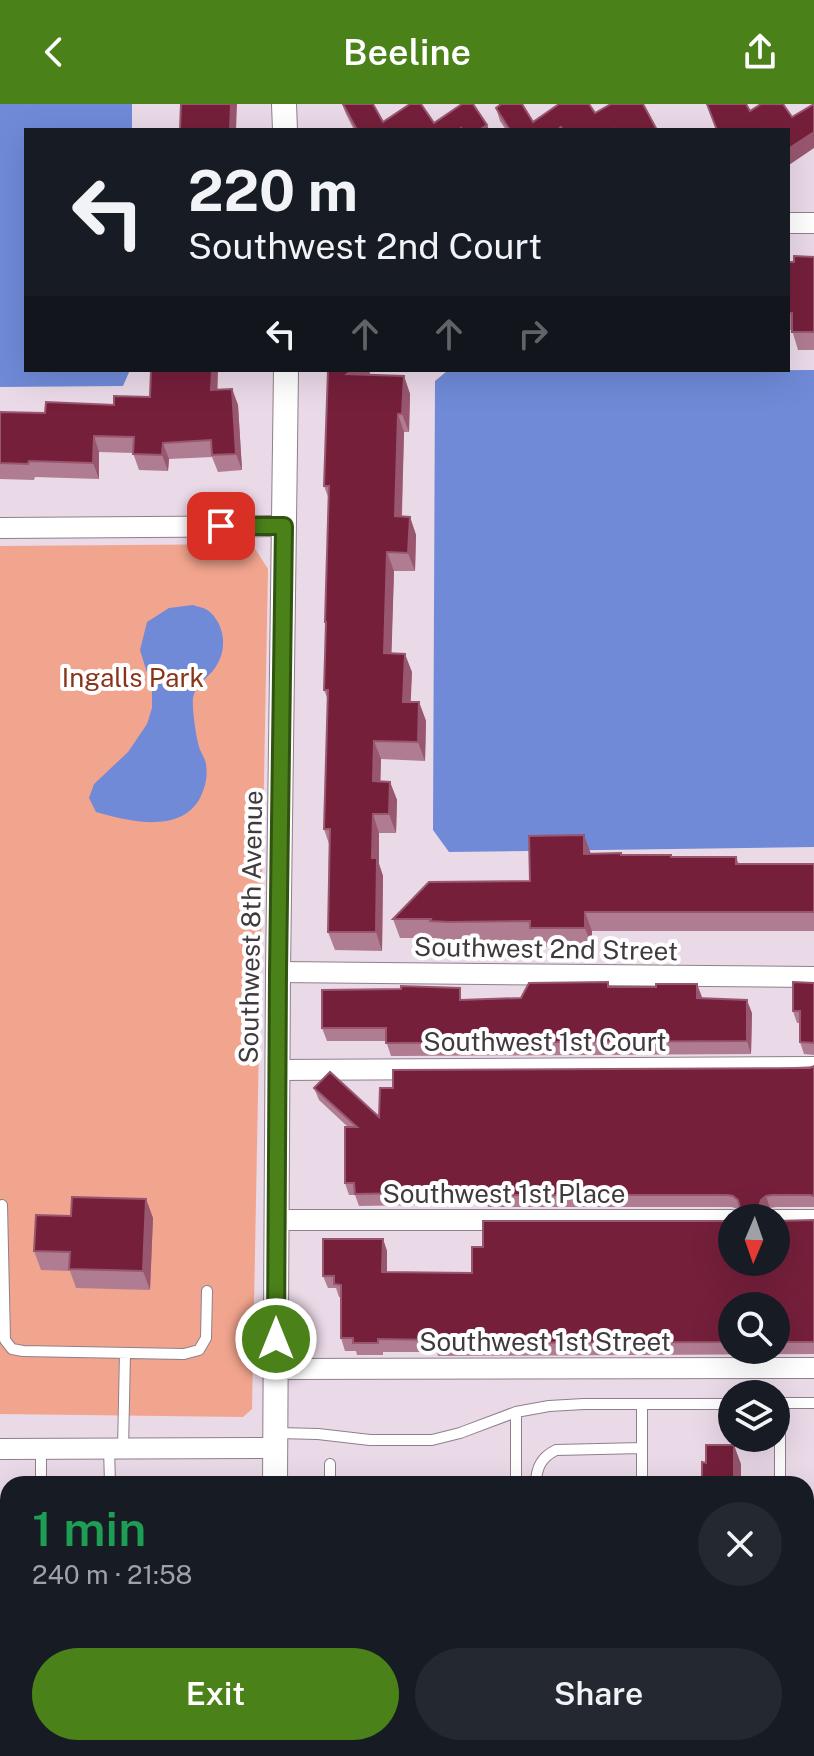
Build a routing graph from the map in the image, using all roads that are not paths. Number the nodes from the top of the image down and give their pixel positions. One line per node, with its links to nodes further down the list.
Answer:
1 (284, 104): 2 (street)
2 (285, 128)
3 (790, 223): 4 (street)
4 (814, 223)
5 (286, 372): 6 (street, Southwest 8th Avenue)
6 (284, 526): 7 (street); 8 (street, Southwest 8th Avenue)
7 (0, 528)
8 (278, 972): 9 (street, Southwest 2nd Street); 11 (street, Southwest 8th Avenue)
9 (814, 977)
10 (814, 1067): 11 (street, Southwest 1st Court)
11 (277, 1070): 13 (street, Southwest 8th Avenue)
12 (2, 1205): 18 (lane)
13 (276, 1220): 14 (street, Southwest 1st Place); 20 (street, Southwest 8th Avenue)
14 (718, 1220)
15 (790, 1220): 16 (street)
16 (814, 1220)
17 (207, 1291): 18 (lane)
18 (125, 1353): 30 (lane)
19 (814, 1368): 20 (street, Southwest 1st Street)
20 (275, 1369): 26 (street, Southwest 8th Avenue)
21 (790, 1403): 22 (lane)
22 (814, 1403)
23 (718, 1404): 24 (lane)
24 (642, 1405): 25 (lane); 27 (lane)
25 (516, 1412): 26 (lane); 37 (lane)
26 (275, 1440): 30 (street); 35 (street, Southwest 8th Avenue)
27 (642, 1448): 38 (lane); 39 (lane)
28 (0, 1449): 29 (street)
29 (41, 1449): 30 (street); 33 (lane)
30 (116, 1449): 34 (lane)
31 (779, 1452): 40 (lane)
32 (330, 1464): 36 (lane)
33 (41, 1476)
34 (111, 1476)
35 (275, 1476)
36 (330, 1476)
37 (516, 1476)
38 (536, 1476)
39 (642, 1476)
40 (780, 1476)

